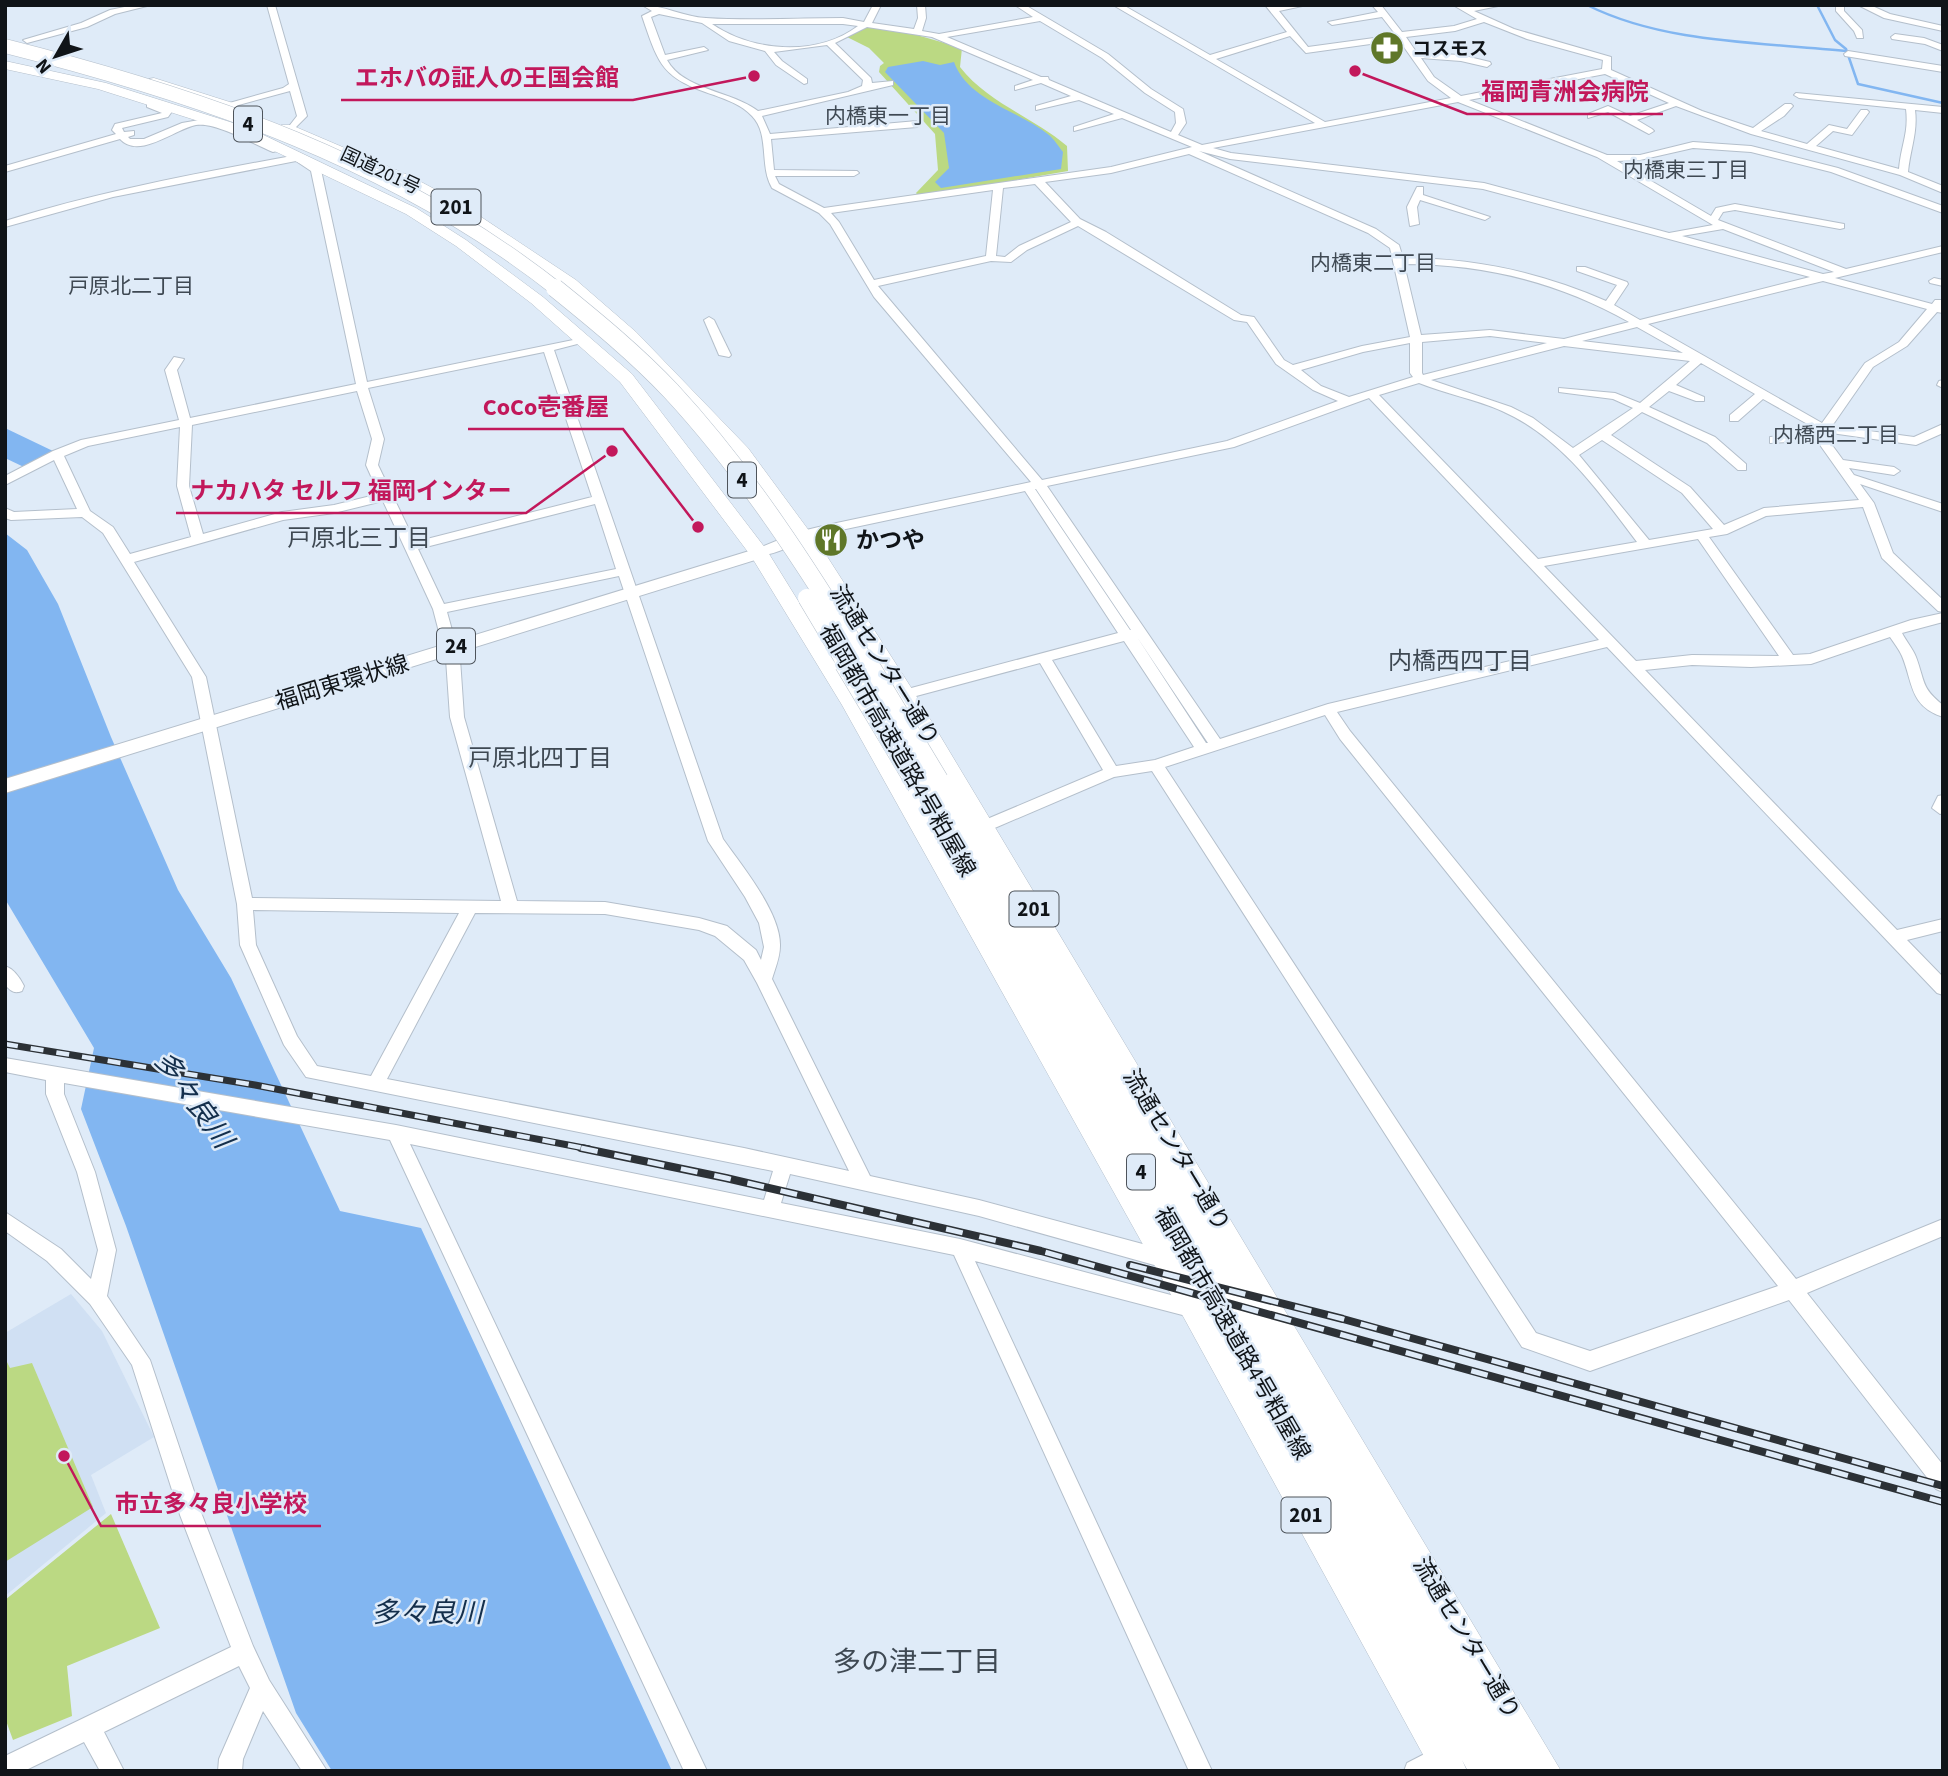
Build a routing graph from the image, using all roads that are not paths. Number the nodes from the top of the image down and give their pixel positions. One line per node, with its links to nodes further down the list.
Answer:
1 (147, 5): 32 (street)
2 (271, 5): 52 (street)
3 (646, 5): 16 (street)
4 (877, 5): 23 (street)
5 (921, 5): 25 (street)
6 (1018, 5): 19 (street)
7 (1117, 5): 44 (street)
8 (1303, 5): 15 (street)
9 (1376, 5): 18 (street)
10 (1448, 5): 17 (street)
11 (1457, 5): 17 (street)
12 (1499, 5): 17 (street)
13 (1840, 5): 29 (street)
14 (1862, 5): 24 (street)
15 (1270, 7): 26 (street)
16 (658, 11): 21 (street); 43 (street)
17 (1466, 11): 20 (street)
18 (1385, 14): 22 (street); 28 (street)
19 (1041, 18): 27 (street); 77 (street)
20 (1483, 20): 28 (street); 48 (street)
21 (705, 21): 23 (street); 36 (street)
22 (1332, 22)
23 (868, 23): 25 (street); 33 (street)
24 (1943, 30): 34 (street)
25 (918, 31): 27 (street)
26 (1292, 33): 28 (street); 44 (street)
27 (939, 36): 49 (street)
28 (1401, 36): 41 (street)
29 (1860, 36)
30 (1895, 37): 34 (street)
31 (5, 38): 81 (highway)
32 (27, 40)
33 (830, 43): 36 (street); 53 (street)
34 (1923, 43): 37 (street)
35 (5, 45): 59 (highway, 国道201号 / 201); 81 (highway, bridge)
36 (767, 48): 50 (street)
37 (1943, 48)
38 (704, 50): 43 (street)
39 (5, 52): 75 (highway, 福岡都市高速道路4号粕屋線 / 4, bridge)
40 (1847, 54): 47 (street)
41 (1414, 55): 45 (street); 57 (street)
42 (5, 58): 75 (highway)
43 (662, 58): 65 (street)
44 (1209, 58): 71 (street)
45 (1486, 64)
46 (5, 66): 67 (highway, 国道201号 / 201); 76 (street)
47 (1943, 69)
48 (1606, 71): 57 (street); 58 (street)
49 (1045, 79): 54 (street); 56 (street)
50 (804, 81)
51 (890, 83): 53 (street)
52 (293, 85): 59 (street); 75 (street)
53 (866, 87): 65 (street)
54 (1018, 88)
55 (1799, 95): 61 (street)
56 (1083, 96): 62 (street); 66 (street)
57 (1459, 99): 71 (street); 82 (street)
58 (1677, 103): 69 (street); 74 (street)
59 (226, 105): 67 (street); 154 (highway, 国道201号 / 201)
60 (1788, 106): 74 (street)
61 (1910, 106): 63 (street); 87 (street)
62 (1038, 108)
63 (1943, 110)
64 (1864, 112): 79 (street)
65 (756, 114): 78 (street)
66 (1124, 114): 72 (street); 77 (street)
67 (193, 115): 76 (street); 117 (highway, 国道201号 / 201)
68 (1591, 116): 69 (street)
69 (1630, 119): 73 (street)
70 (917, 124): 78 (street)
71 (1323, 124): 80 (street)
72 (1077, 129)
73 (1649, 131)
74 (1754, 132): 79 (street)
75 (292, 133): 181 (highway, 福岡都市高速道路4号粕屋線 / 4, bridge)
76 (122, 135): 83 (street); 84 (street)
77 (1173, 135): 80 (street)
78 (766, 137): 85 (street)
79 (1809, 147): 87 (street)
80 (1196, 149): 88 (street); 89 (street); 105 (street)
81 (330, 150): 181 (highway, 福岡都市高速道路4号粕屋線 / 4, bridge)
82 (1600, 155): 93 (street); 97 (street)
83 (297, 158): 98 (street); 126 (street)
84 (5, 169)
85 (770, 173): 86 (street); 94 (street)
86 (854, 173)
87 (1903, 173): 91 (street)
88 (1426, 177): 92 (street); 102 (street)
89 (1038, 181): 90 (street); 96 (street)
90 (998, 188): 94 (street); 104 (street)
91 (1943, 190)
92 (1417, 196): 95 (street); 99 (street)
93 (1943, 210)
94 (824, 211): 109 (street)
95 (1485, 217)
96 (1076, 221): 104 (street); 123 (street)
97 (1712, 221): 100 (street); 101 (street)
98 (5, 224)
99 (1414, 224)
100 (1723, 226): 102 (street); 107 (street)
101 (1840, 226)
102 (1667, 236): 108 (street)
103 (1943, 248): 107 (street)
104 (991, 258): 109 (street)
105 (1400, 261): 112 (street); 116 (street)
106 (1581, 270): 112 (street)
107 (1842, 272): 108 (street); 110 (street)
108 (1821, 277): 110 (street); 115 (street)
109 (870, 284): 146 (street)
110 (1898, 298): 113 (street)
111 (1943, 299): 113 (street)
112 (1608, 306): 115 (street)
113 (1938, 309): 135 (street)
114 (709, 320): 120 (street)
115 (1641, 324): 118 (street); 122 (street)
116 (1416, 340): 118 (street); 123 (street); 124 (street)
117 (583, 341): 119 (street); 159 (highway, 国道201号 / 201)
118 (1563, 343): 122 (street); 124 (street)
119 (548, 349): 126 (street); 148 (street)
120 (725, 355)
121 (178, 359): 134 (street)
122 (1699, 359): 125 (street); 129 (street)
123 (1292, 369): 131 (street)
124 (1420, 379): 128 (street); 139 (street)
125 (1668, 386): 130 (street); 132 (street)
126 (362, 387): 134 (street); 147 (street)
127 (1563, 390): 132 (street)
128 (1371, 394): 131 (street); 161 (street)
129 (1761, 395): 133 (street); 135 (street)
130 (1700, 399)
131 (1348, 401): 146 (street)
132 (1642, 408): 137 (street); 142 (street)
133 (1734, 418)
134 (186, 423): 140 (street); 156 (street)
135 (1822, 428): 136 (street); 138 (street); 141 (street)
136 (1943, 428)
137 (1604, 436): 139 (street); 153 (street)
138 (1774, 440)
139 (1573, 453): 157 (street)
140 (57, 454): 145 (street); 152 (street)
141 (1838, 463): 143 (street); 144 (street)
142 (1742, 467)
143 (1894, 471)
144 (1849, 479): 149 (street); 150 (street)
145 (5, 481)
146 (1034, 486): 154 (street); 168 (street)
147 (386, 496): 156 (street); 158 (street)
148 (597, 500): 158 (street); 162 (street)
149 (1868, 503): 153 (street); 164 (street)
150 (1943, 508)
151 (5, 512): 152 (street)
152 (85, 513): 160 (street)
153 (1722, 531): 155 (street)
154 (803, 535): 159 (street); 174 (highway, 流通センター通り / 201)
155 (1701, 535): 157 (street); 172 (street)
156 (197, 537): 160 (street)
157 (1646, 544): 161 (street)
158 (410, 547): 165 (street)
159 (759, 553): 163 (main road, 福岡東環状線 / 24); 201 (highway, 201)
160 (128, 559): 177 (street)
161 (1533, 564): 169 (street)
162 (625, 571): 163 (street); 165 (street)
163 (632, 593): 170 (main road, 福岡東環状線 / 24); 189 (street)
164 (1943, 608)
165 (440, 609): 170 (street)
166 (1943, 617): 167 (street)
167 (1894, 631): 172 (street); 176 (street)
168 (1134, 634): 171 (street); 178 (street)
169 (1609, 642): 173 (street); 175 (street)
170 (450, 648): 177 (main road, 福岡東環状線 / 24); 186 (street)
171 (1044, 658): 174 (street); 180 (street)
172 (1790, 661): 173 (street)
173 (1633, 666): 188 (street)
174 (905, 694): 183 (highway, 流通センター通り / 201)
175 (1328, 709): 178 (street); 202 (street)
176 (1943, 712)
177 (207, 724): 182 (main road, 福岡東環状線 / 24); 184 (street)
178 (1209, 746): 179 (street)
179 (1156, 765): 180 (street); 202 (street)
180 (1112, 772): 183 (street)
181 (928, 783): 206 (highway, 福岡都市高速道路4号粕屋線 / 4)
182 (5, 786)
183 (985, 826): 220 (highway, 流通センター通り / 201)
184 (245, 904): 185 (street); 193 (street)
185 (470, 906): 186 (street); 193 (street)
186 (511, 907): 189 (street)
187 (1943, 925): 188 (street)
188 (1894, 937): 190 (street)
189 (764, 979): 196 (street)
190 (1943, 988)
191 (5, 1065): 192 (street)
192 (62, 1075): 194 (street); 203 (street)
193 (376, 1084): 195 (street)
194 (396, 1133): 197 (street); 215 (street)
195 (784, 1165): 196 (street); 197 (street)
196 (864, 1184): 201 (street)
197 (771, 1209): 200 (street)
198 (5, 1220): 203 (street)
199 (1943, 1227): 202 (street)
200 (960, 1248): 204 (street); 216 (street)
201 (1165, 1259): 204 (highway, 201)
202 (1793, 1290): 205 (street)
203 (97, 1298): 207 (street)
204 (1194, 1309): 210 (highway, 201)
205 (1943, 1482)
206 (1339, 1490): 218 (highway, 福岡都市高速道路4号粕屋線 / 4); 219 (highway, 福岡都市高速道路4号粕屋線 / 4)
207 (244, 1653): 208 (street); 209 (street)
208 (261, 1688): 213 (street); 214 (street)
209 (89, 1728): 211 (street); 212 (street)
210 (1446, 1764): 217 (street)
211 (5, 1768)
212 (113, 1771)
213 (230, 1771)
214 (316, 1771)
215 (696, 1771)
216 (1201, 1771)
217 (1415, 1771)
218 (1487, 1771)
219 (1518, 1771)
220 (1544, 1771)

